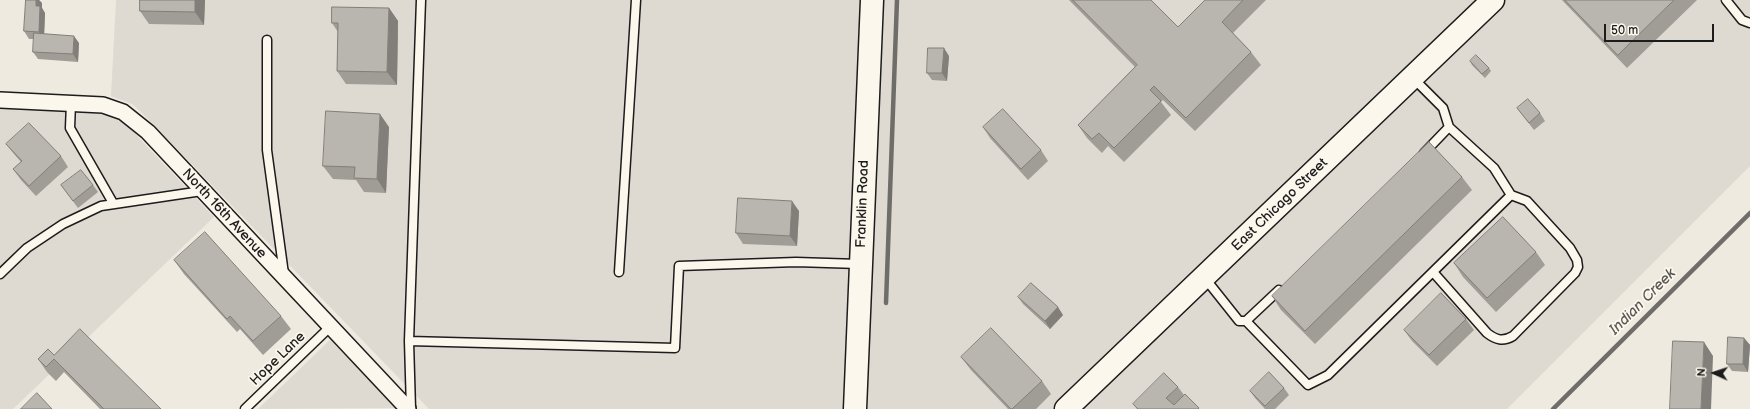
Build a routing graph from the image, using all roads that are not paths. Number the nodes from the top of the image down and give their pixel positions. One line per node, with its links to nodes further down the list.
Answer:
1 (421, 0): 25 (lane)
2 (636, 0): 17 (lane)
3 (872, 0): 16 (street, Franklin Road)
4 (1493, 0): 8 (street, East Chicago Street)
5 (1726, 0): 6 (lane)
6 (1750, 24)
7 (267, 40): 21 (lane)
8 (1412, 77): 11 (lane); 20 (street, East Chicago Street)
9 (0, 100): 10 (street, North 16th Avenue)
10 (71, 104): 13 (street, North 16th Avenue); 15 (lane)
11 (1449, 128): 12 (lane); 14 (lane)
12 (1418, 159)
13 (202, 191): 15 (lane); 21 (street, North 16th Avenue)
14 (1511, 195): 18 (lane); 18 (lane)
15 (113, 204): 19 (lane)
16 (860, 264): 25 (lane); 29 (street, Franklin Road)
17 (619, 272)
18 (1433, 272): 23 (lane)
19 (0, 274)
20 (1204, 277): 23 (lane); 30 (street, East Chicago Street)
21 (284, 279): 24 (street, North 16th Avenue)
22 (1286, 283): 23 (lane)
23 (1246, 321)
24 (330, 327): 26 (lane, Hope Lane); 27 (street, North 16th Avenue)
25 (408, 341): 28 (lane)
26 (245, 409)
27 (408, 409)
28 (411, 409)
29 (855, 409)
30 (1066, 409)

